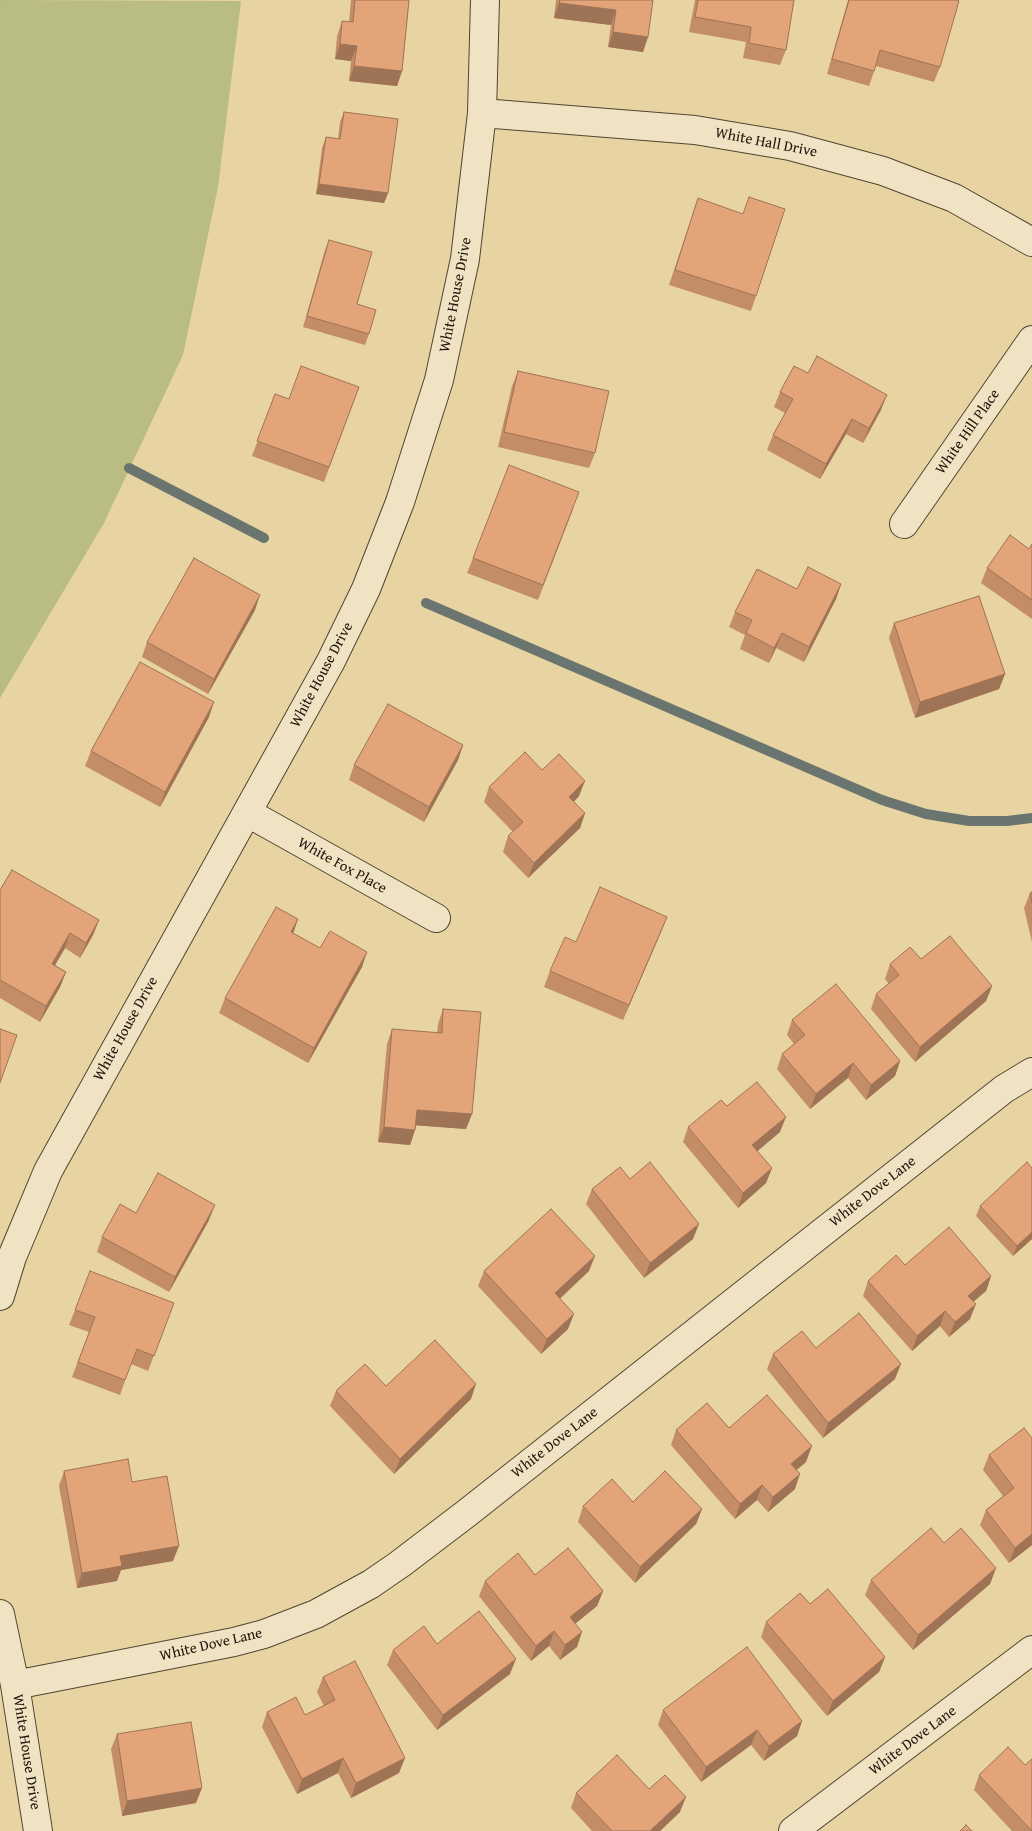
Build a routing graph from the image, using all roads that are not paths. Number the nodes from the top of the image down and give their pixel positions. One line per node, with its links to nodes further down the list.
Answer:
1 (485, 0): 2 (street, White House Drive)
2 (482, 113): 3 (street, White Hall Drive); 6 (street, White House Drive)
3 (1032, 242)
4 (1032, 340): 5 (street, White Hill Place)
5 (904, 524)
6 (248, 812): 7 (street, White Fox Place); 9 (street, White House Drive)
7 (436, 918)
8 (1032, 1072): 13 (street, White Dove Lane)
9 (6, 1255): 10 (street, White House Drive)
10 (0, 1296)
11 (0, 1614): 13 (street, White House Drive)
12 (1032, 1650): 15 (street, White Dove Lane)
13 (15, 1685): 14 (street, White House Drive)
14 (38, 1831)
15 (794, 1831)

